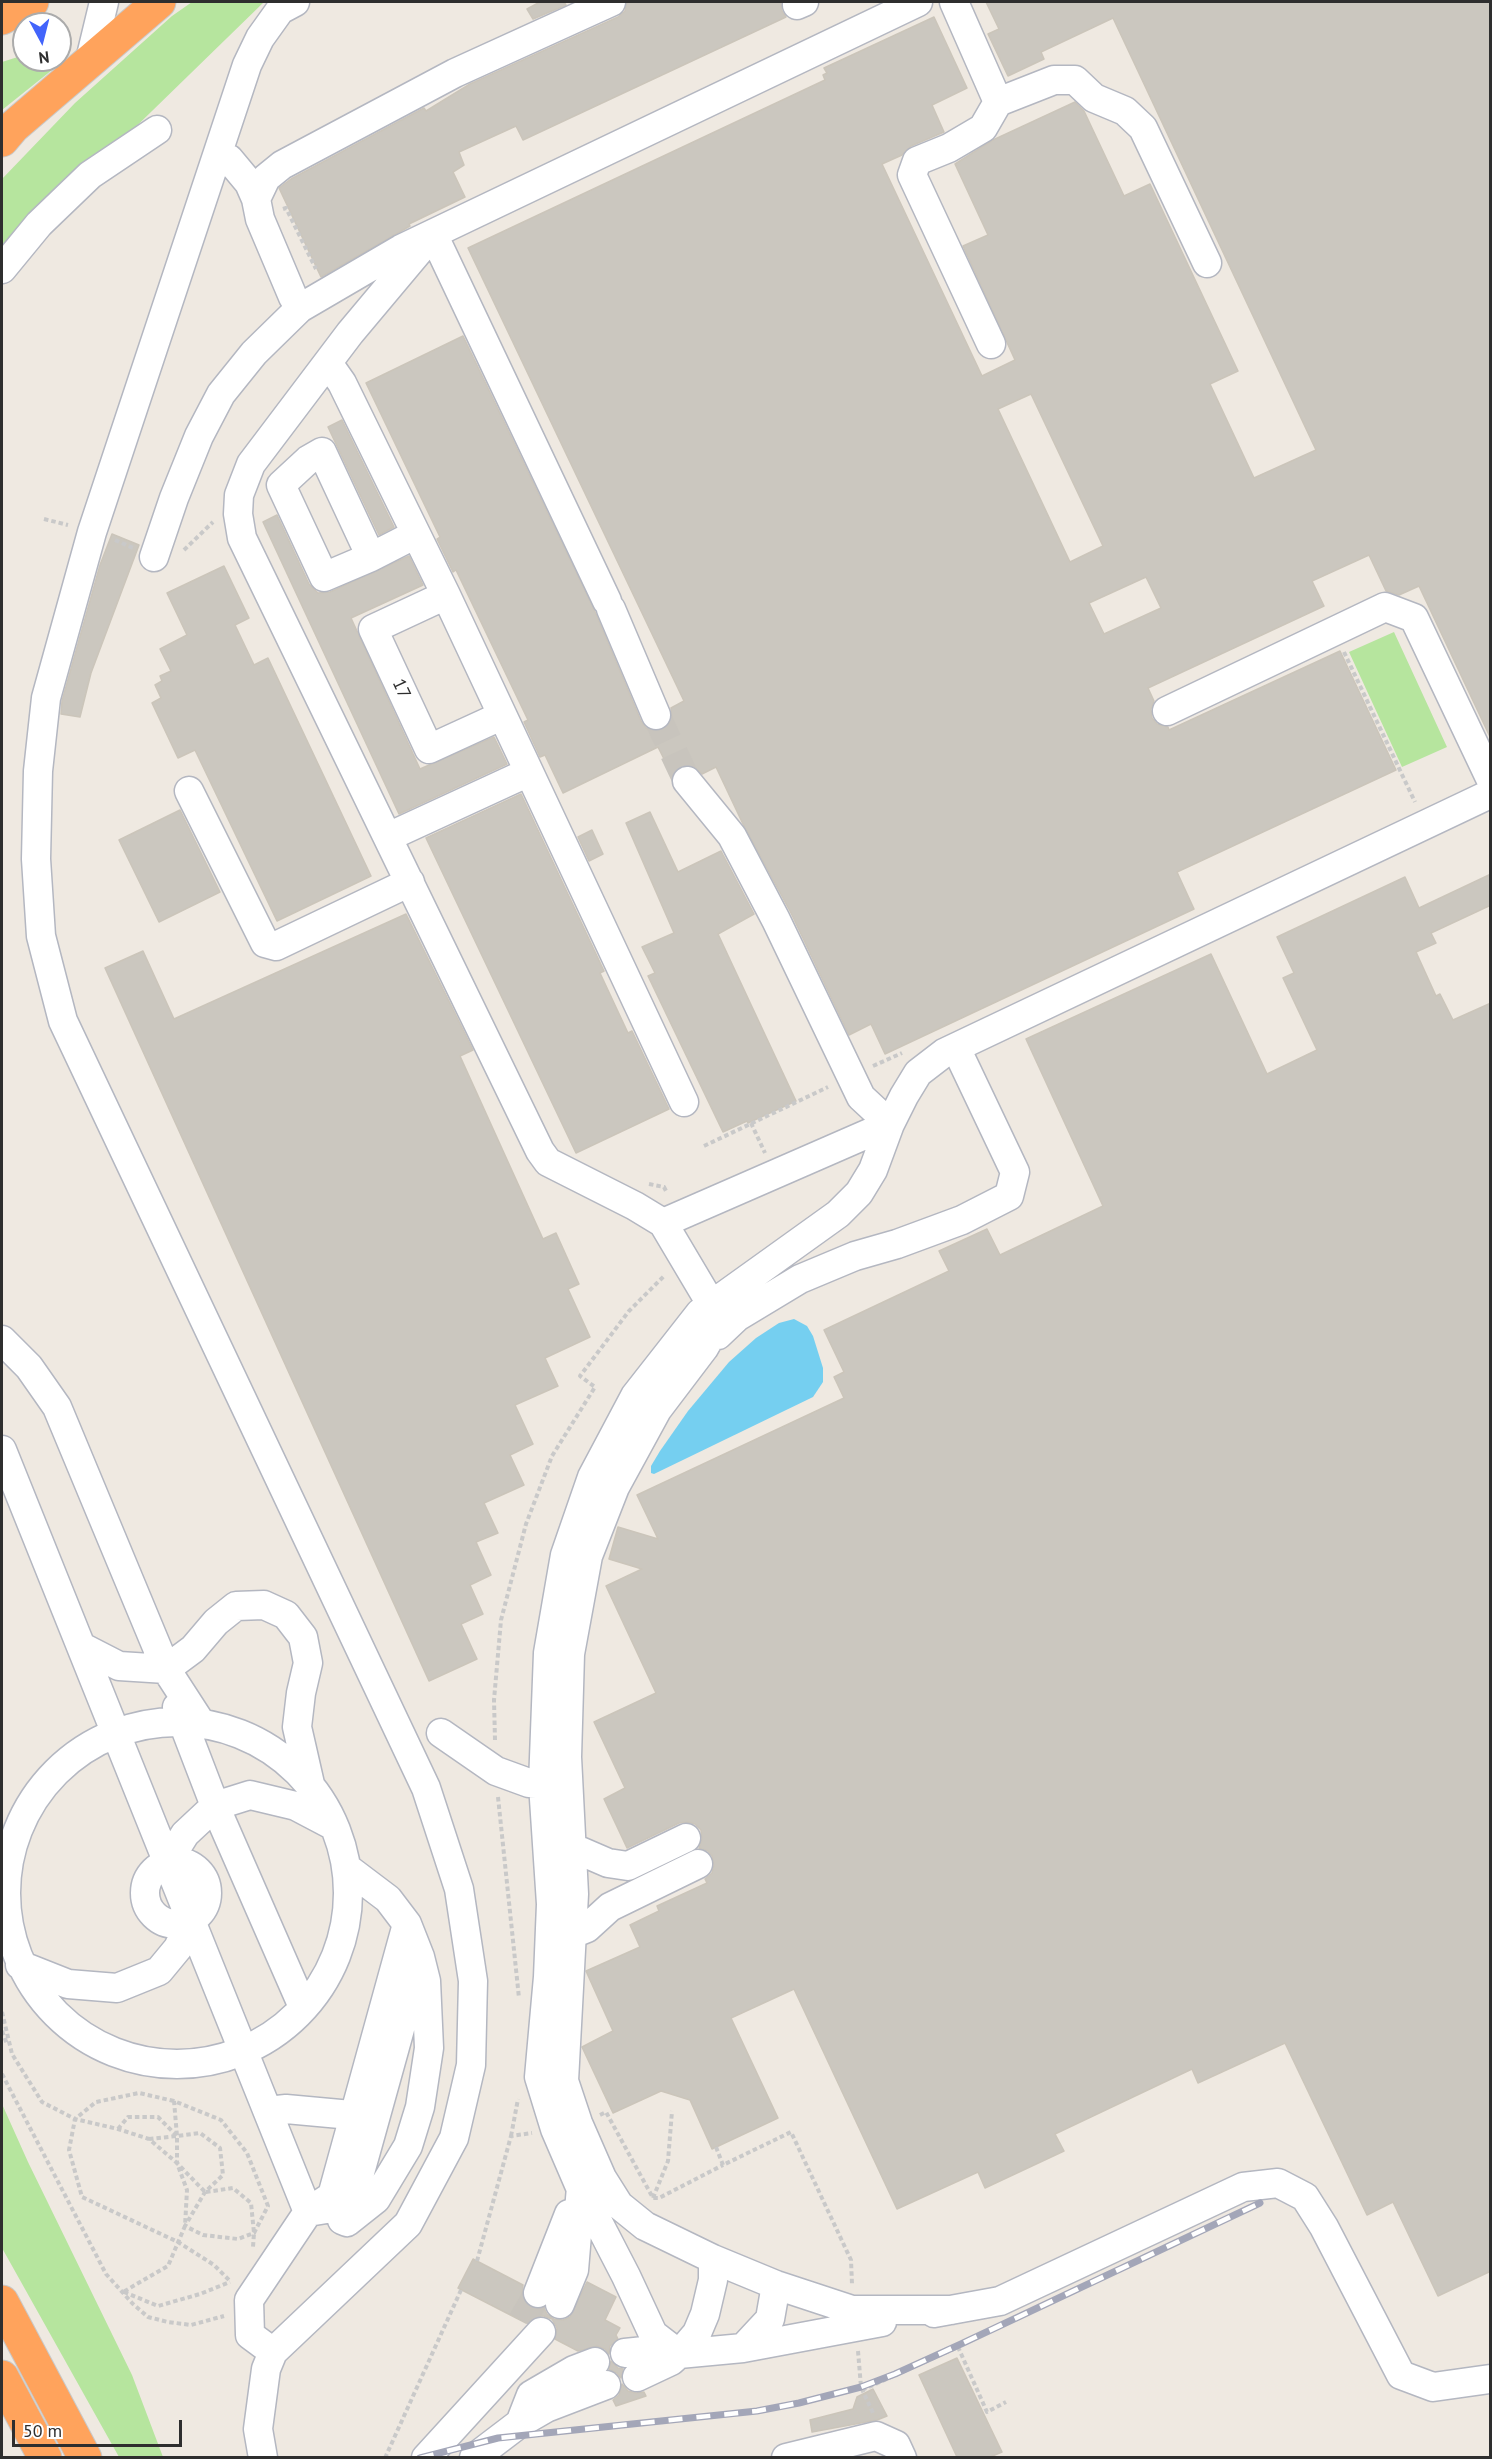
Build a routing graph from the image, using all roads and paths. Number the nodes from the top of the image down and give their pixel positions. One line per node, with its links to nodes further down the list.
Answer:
1 (32, 2): 8 (highway)
2 (104, 2): 9 (street)
3 (159, 2): 9 (highway)
4 (295, 2): 13 (street)
5 (611, 2): 14 (street)
6 (918, 2): 15 (street)
7 (954, 2): 10 (street)
8 (2, 18)
9 (90, 60): 12 (highway)
10 (998, 102): 16 (street); 20 (street)
11 (157, 130): 17 (street)
12 (2, 140)
13 (213, 166): 14 (street); 108 (street)
14 (258, 209): 18 (path); 19 (street)
15 (433, 234): 18 (street); 21 (street); 28 (street)
16 (1207, 263)
17 (2, 269)
18 (328, 292): 19 (street)
19 (300, 308): 24 (street)
20 (991, 344)
21 (328, 363): 22 (street); 36 (street)
22 (416, 534): 23 (street); 25 (street)
23 (371, 556)
24 (154, 557)
25 (446, 595): 29 (street); 29 (street, 17)
26 (1335, 632): 27 (street); 31 (street); 35 (path)
27 (1167, 711)
28 (656, 715)
29 (501, 716): 30 (street)
30 (529, 772): 36 (street); 41 (street)
31 (1491, 778)
32 (687, 781): 40 (street)
33 (189, 791): 37 (street)
34 (1491, 794): 35 (street)
35 (1426, 825): 38 (street)
36 (388, 837): 37 (street)
37 (410, 882): 44 (street)
38 (956, 1048): 42 (street); 48 (street)
39 (909, 1050): 40 (path)
40 (850, 1077): 42 (street); 43 (path)
41 (684, 1102)
42 (890, 1124): 44 (street); 46 (street)
43 (704, 1146)
44 (663, 1223): 45 (street)
45 (684, 1259): 46 (street); 55 (path)
46 (716, 1312): 48 (street); 57 (street)
47 (2, 1340): 51 (street)
48 (704, 1348): 57 (street)
49 (2, 1450): 50 (street)
50 (82, 1647): 51 (street); 53 (street)
51 (166, 1669): 52 (street); 56 (street)
52 (192, 1723): 53 (street); 56 (street); 58 (street)
53 (115, 1732): 62 (street); 67 (street)
54 (441, 1733): 57 (street)
55 (495, 1749)
56 (310, 1784): 59 (street)
57 (555, 1784): 61 (street)
58 (215, 1806): 59 (street); 62 (street); 73 (street)
59 (336, 1827): 65 (street)
60 (686, 1838): 64 (street)
61 (559, 1842): 64 (street); 66 (street)
62 (167, 1863): 68 (street); 68 (street)
63 (698, 1864): 70 (street)
64 (628, 1866): 66 (street)
65 (347, 1868): 69 (street); 73 (street)
66 (562, 1899): 70 (street)
67 (3, 1906): 72 (street)
68 (190, 1920): 72 (street); 76 (street)
69 (407, 1924): 71 (street); 81 (street)
70 (561, 1938): 83 (street)
71 (420, 1957): 81 (street); 92 (street)
72 (20, 1965): 76 (street)
73 (303, 2007): 76 (street)
74 (2, 2012): 77 (path)
75 (2, 2031): 77 (path)
76 (244, 2051): 80 (street)
77 (12, 2054): 82 (path)
78 (2, 2074): 102 (path)
79 (174, 2101): 82 (path); 85 (path); 94 (path)
80 (268, 2111): 81 (street); 92 (street)
81 (365, 2116): 92 (street)
82 (75, 2119): 84 (path); 95 (path)
83 (567, 2126): 89 (path); 90 (street); 98 (path)
84 (118, 2129): 85 (path); 86 (path)
85 (177, 2136): 86 (path); 88 (path); 91 (path)
86 (149, 2139): 88 (path)
87 (716, 2147): 89 (path)
88 (177, 2163): 91 (path); 93 (path)
89 (723, 2165): 105 (path)
90 (591, 2183): 97 (street); 103 (street); 109 (street)
91 (205, 2192): 93 (path); 94 (path)
92 (308, 2212): 100 (street)
93 (185, 2226): 94 (path); 95 (path)
94 (254, 2233): 96 (path)
95 (178, 2242): 100 (path); 102 (path)
96 (252, 2256)
97 (713, 2259): 99 (street); 109 (street)
98 (477, 2261)
99 (776, 2285): 105 (street); 107 (street)
100 (239, 2286): 102 (path); 102 (path); 108 (street)
101 (461, 2290): 121 (path)
102 (123, 2292)
103 (549, 2298)
104 (2, 2302): 119 (highway)
105 (854, 2318): 107 (street); 113 (street); 114 (path)
106 (531, 2326): 122 (street)
107 (743, 2348): 109 (street)
108 (273, 2352): 120 (street)
109 (679, 2354): 110 (street)
110 (631, 2365)
111 (600, 2374): 117 (street)
112 (2, 2378): 118 (highway)
113 (1491, 2379)
114 (862, 2390): 115 (path); 116 (path)
115 (1006, 2402)
116 (876, 2419)
117 (489, 2455)
118 (45, 2457)
119 (84, 2457)
120 (263, 2457)
121 (385, 2457)
122 (426, 2457)
123 (790, 2457): 124 (street)
124 (902, 2457)

